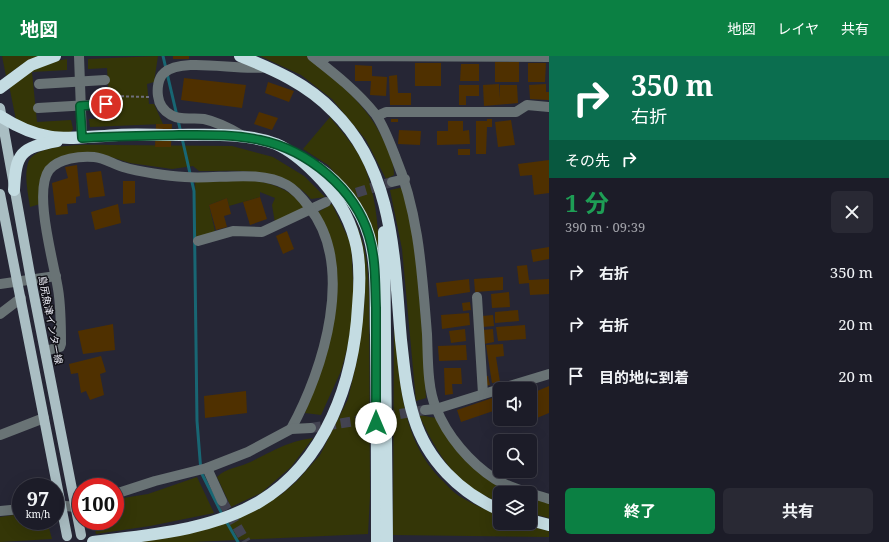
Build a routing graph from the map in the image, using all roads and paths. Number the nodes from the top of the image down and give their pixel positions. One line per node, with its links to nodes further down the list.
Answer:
1 (55, 56): 11 (highway)
2 (79, 56): 9 (street)
3 (240, 56): 7 (highway)
4 (405, 56): 5 (street); 6 (street)
5 (549, 57)
6 (316, 59): 18 (street)
7 (266, 66): 12 (street); 22 (highway)
8 (105, 80): 9 (street)
9 (78, 81): 10 (street); 14 (street)
10 (38, 84)
11 (0, 88)
12 (158, 98): 13 (path); 19 (street)
13 (107, 100): 14 (street)
14 (80, 106): 16 (street); 20 (street)
15 (549, 107): 18 (street)
16 (38, 108)
17 (1, 114): 20 (highway); 25 (main road, 島尻魚津インター線)
18 (377, 116): 23 (street)
19 (245, 137): 20 (highway); 21 (highway)
20 (76, 139): 25 (highway)
21 (277, 145): 63 (highway); 64 (highway)
22 (373, 172): 54 (highway); 65 (highway)
23 (405, 179): 24 (street); 42 (street)
24 (392, 182)
25 (14, 190): 31 (main road, 島尻魚津インター線)
26 (0, 194): 32 (main road)
27 (326, 202): 28 (street)
28 (312, 210): 29 (street); 30 (street); 45 (street)
29 (198, 242)
30 (56, 276): 31 (street); 37 (street)
31 (31, 280): 32 (street); 37 (main road, 島尻魚津インター線)
32 (18, 282): 33 (street); 35 (main road)
33 (0, 284)
34 (477, 297): 41 (street)
35 (21, 298): 36 (street); 44 (main road)
36 (0, 314)
37 (45, 351): 50 (main road, 島尻魚津インター線)
38 (549, 374): 39 (street)
39 (523, 382)
40 (493, 391): 41 (street)
41 (483, 394): 42 (street)
42 (436, 409): 43 (street); 52 (street)
43 (425, 410)
44 (44, 418): 47 (street); 49 (main road)
45 (291, 428): 46 (street); 48 (street)
46 (311, 428)
47 (0, 435)
48 (207, 468): 51 (street); 53 (street)
49 (54, 478)
50 (72, 478)
51 (124, 491)
52 (549, 499)
53 (222, 501)
54 (493, 506)
55 (12, 510): 56 (street)
56 (0, 511)
57 (537, 522): 59 (highway)
58 (64, 525): 62 (main road)
59 (549, 525)
60 (80, 530): 61 (main road, 島尻魚津インター線)
61 (81, 535)
62 (67, 536)
63 (93, 542)
64 (377, 542)
65 (387, 542)

